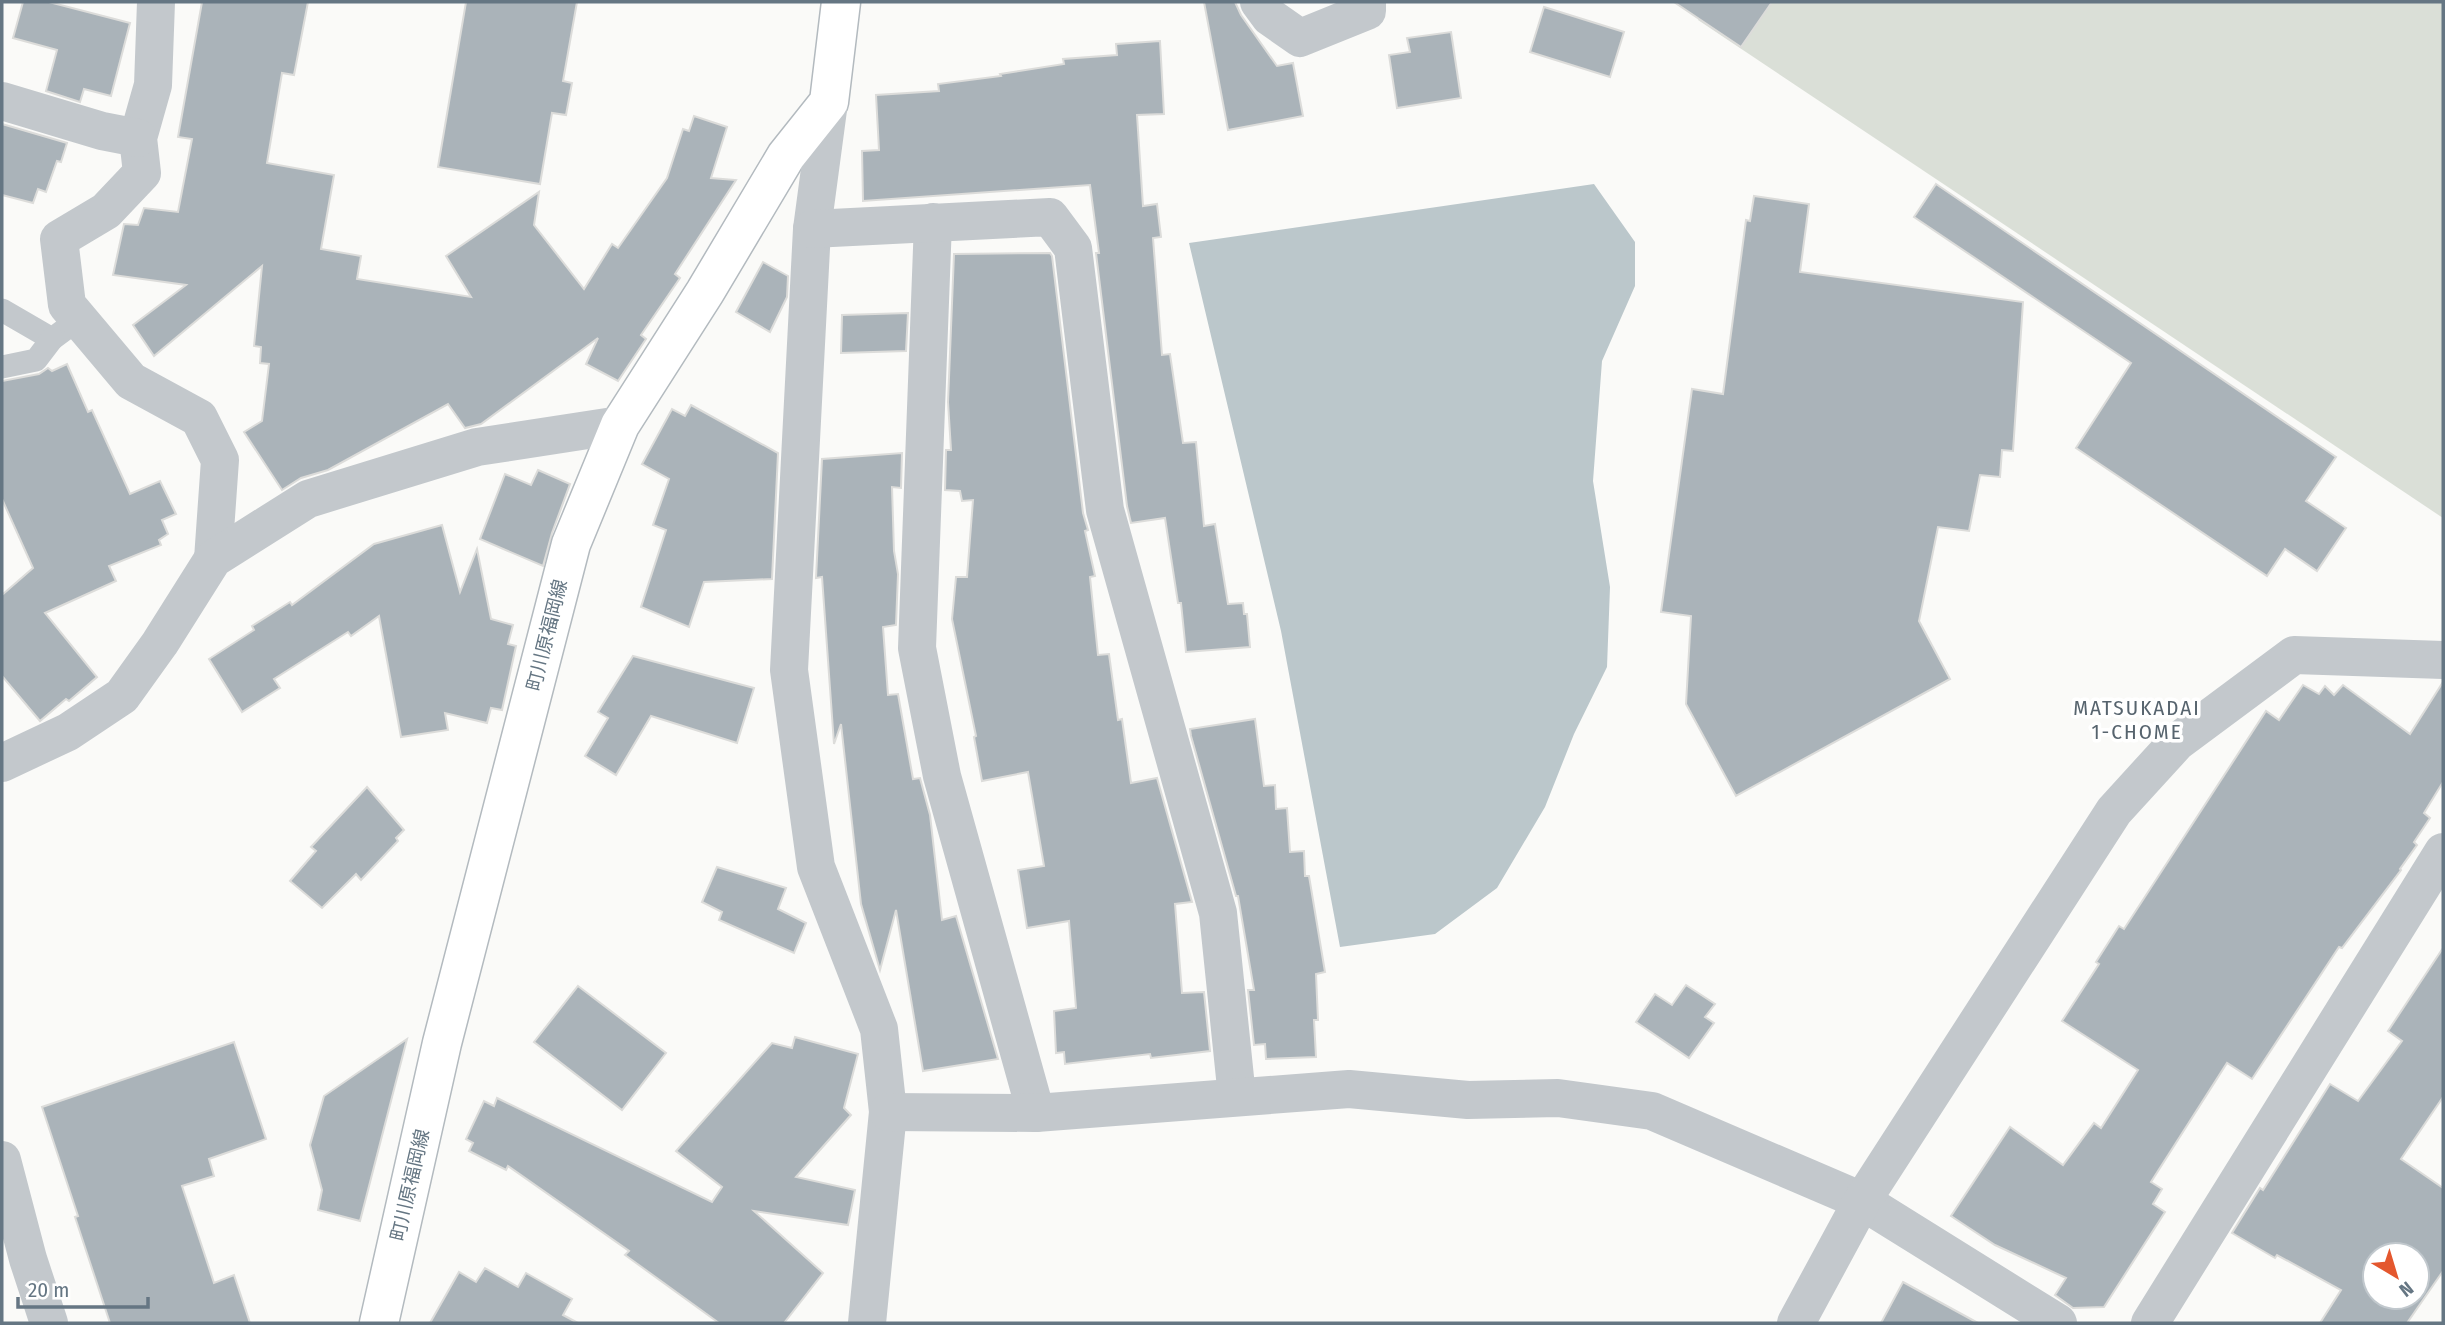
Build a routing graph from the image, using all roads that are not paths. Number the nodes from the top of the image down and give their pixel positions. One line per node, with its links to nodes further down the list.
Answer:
1 (156, 2): 7 (street)
2 (841, 2): 6 (main road)
3 (1259, 2): 4 (street)
4 (1367, 2)
5 (2, 101): 7 (street)
6 (829, 102): 9 (street); 13 (main road, 町川原福岡線)
7 (138, 138): 11 (street)
8 (933, 222): 9 (street); 18 (street); 20 (street)
9 (811, 229): 19 (street)
10 (2, 310): 11 (lane)
11 (66, 329): 12 (lane); 14 (street)
12 (2, 366)
13 (620, 425): 14 (street); 24 (main road, 町川原福岡線)
14 (213, 559): 16 (street)
15 (2443, 660): 22 (street)
16 (7, 750)
17 (2443, 852): 28 (street)
18 (1237, 1097): 20 (street); 22 (street)
19 (888, 1112): 20 (street); 25 (street)
20 (1036, 1113)
21 (2, 1160): 23 (street)
22 (1862, 1201): 26 (street); 27 (street)
23 (49, 1323)
24 (379, 1323)
25 (867, 1323)
26 (1796, 1323)
27 (2058, 1323)
28 (2150, 1323)

